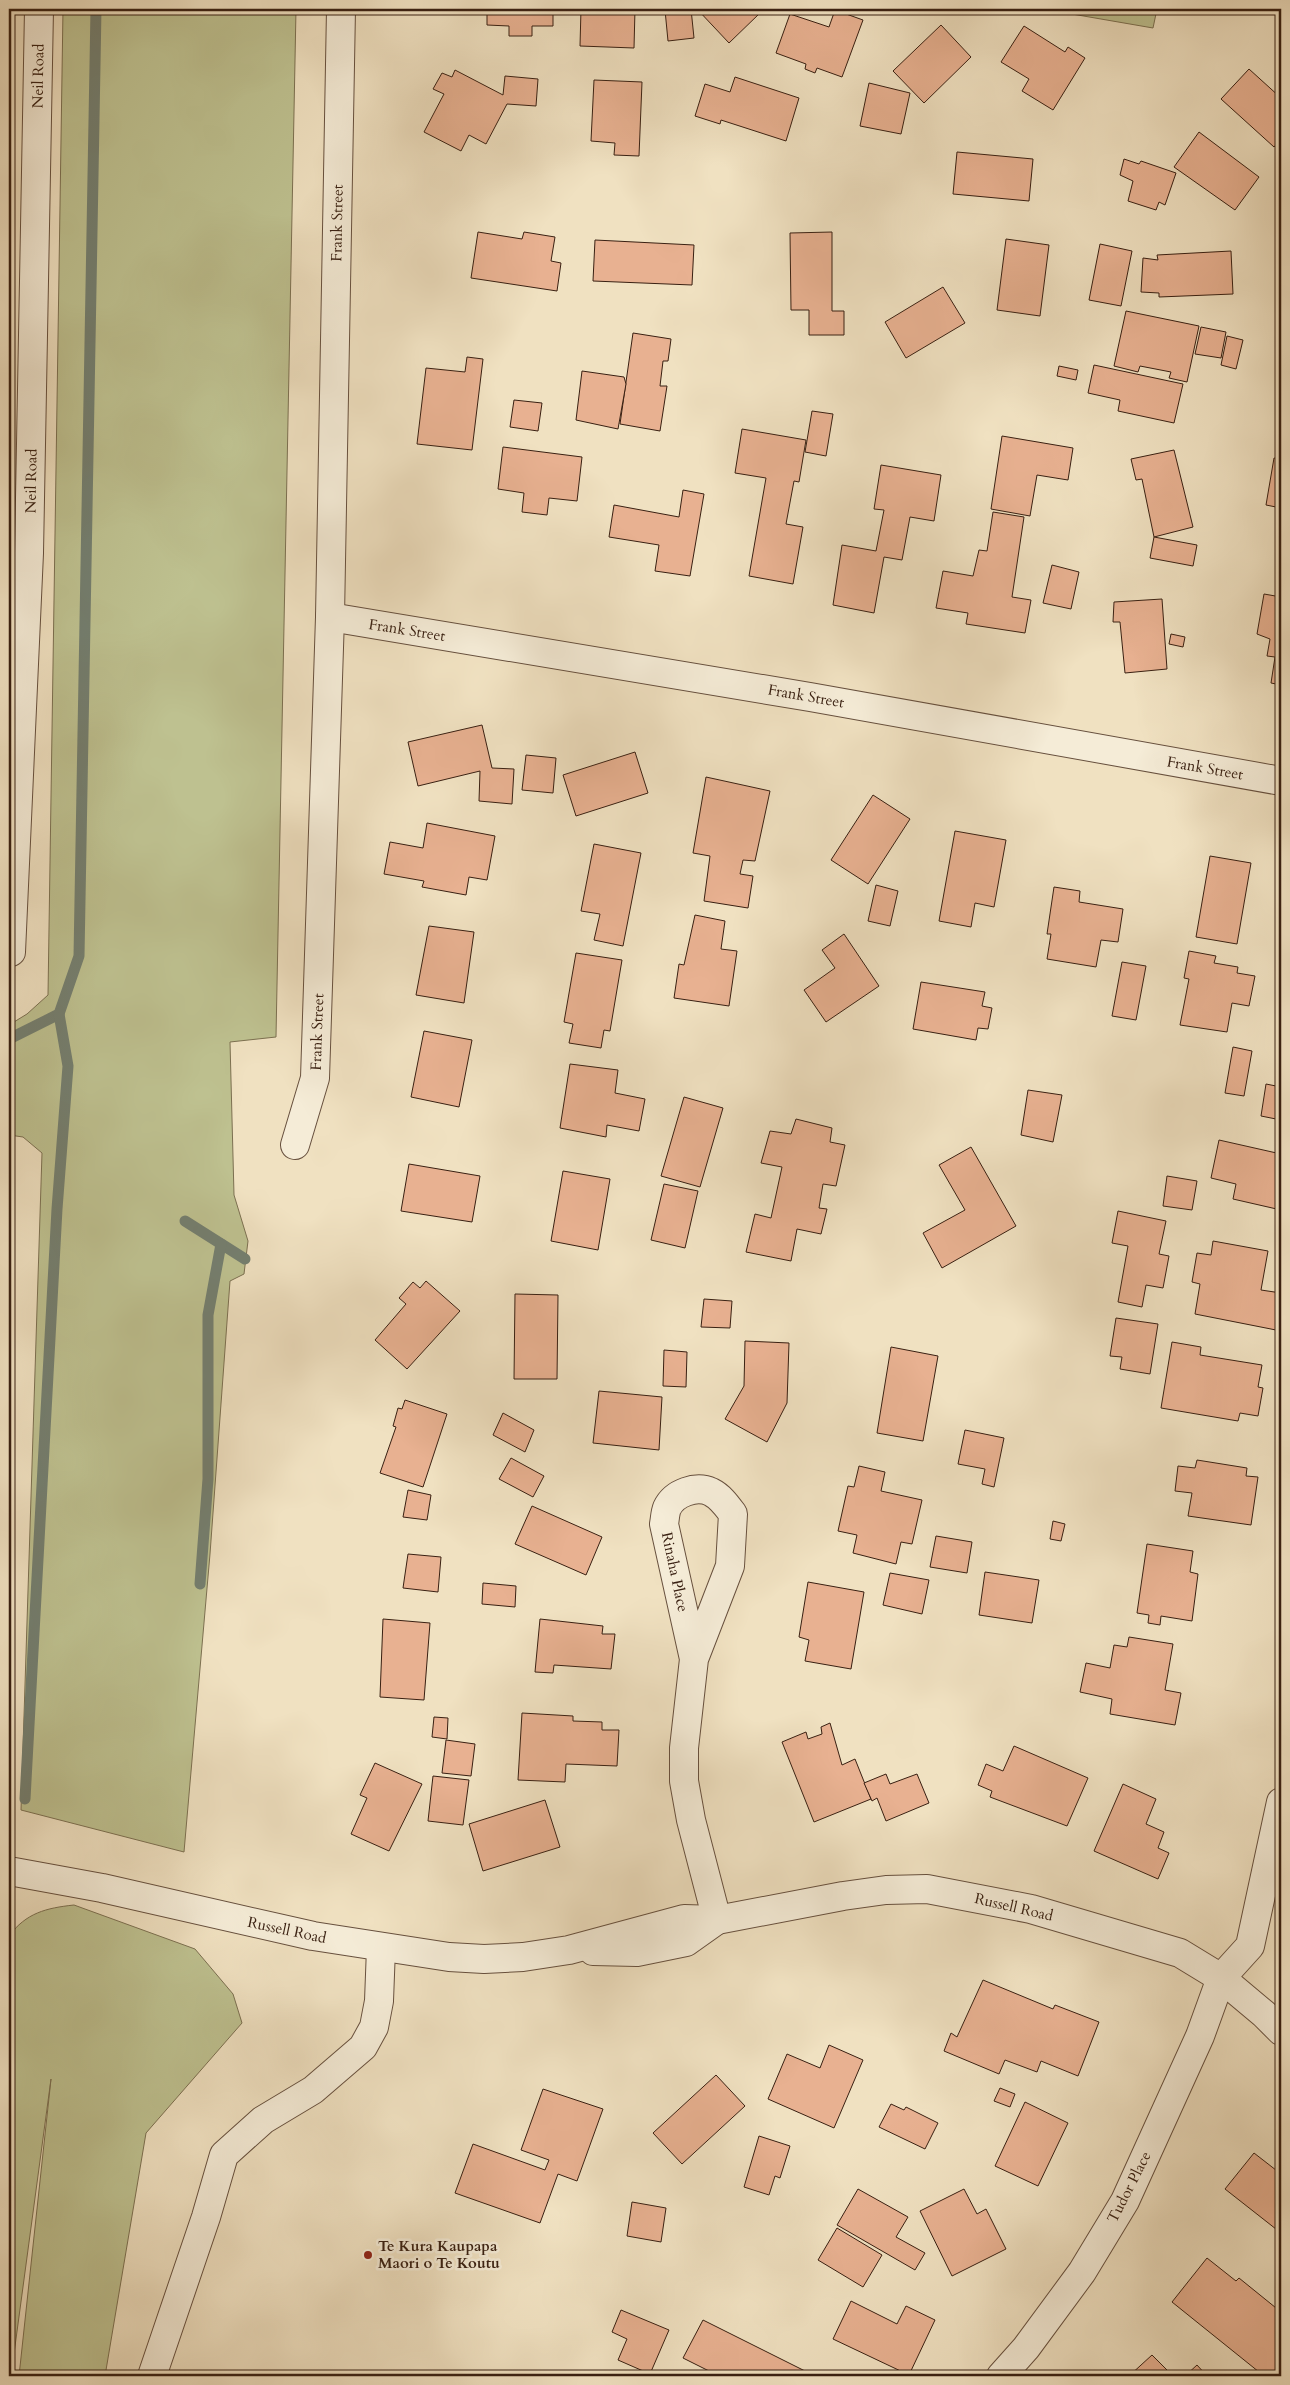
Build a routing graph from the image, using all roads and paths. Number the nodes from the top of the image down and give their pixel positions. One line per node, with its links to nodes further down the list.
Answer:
1 (39, 9): 3 (street, Neil Road)
2 (341, 9): 4 (street, Frank Street)
3 (19, 554): 6 (street, Neil Road)
4 (330, 616): 5 (street, Frank Street); 7 (street, Frank Street)
5 (1281, 781)
6 (11, 952)
7 (295, 1145)
8 (694, 1659): 8 (street, Rinaha Place); 11 (street, Rinaha Place)
9 (1281, 1802): 13 (street)
10 (9, 1871): 12 (street, Russell Road)
11 (717, 1920): 12 (street, Russell Road); 13 (street, Russell Road)
12 (381, 1948): 15 (street)
13 (1221, 1978): 14 (street, Russell Road); 16 (street, Tudor Place)
14 (1281, 2031)
15 (152, 2376)
16 (1001, 2376)

